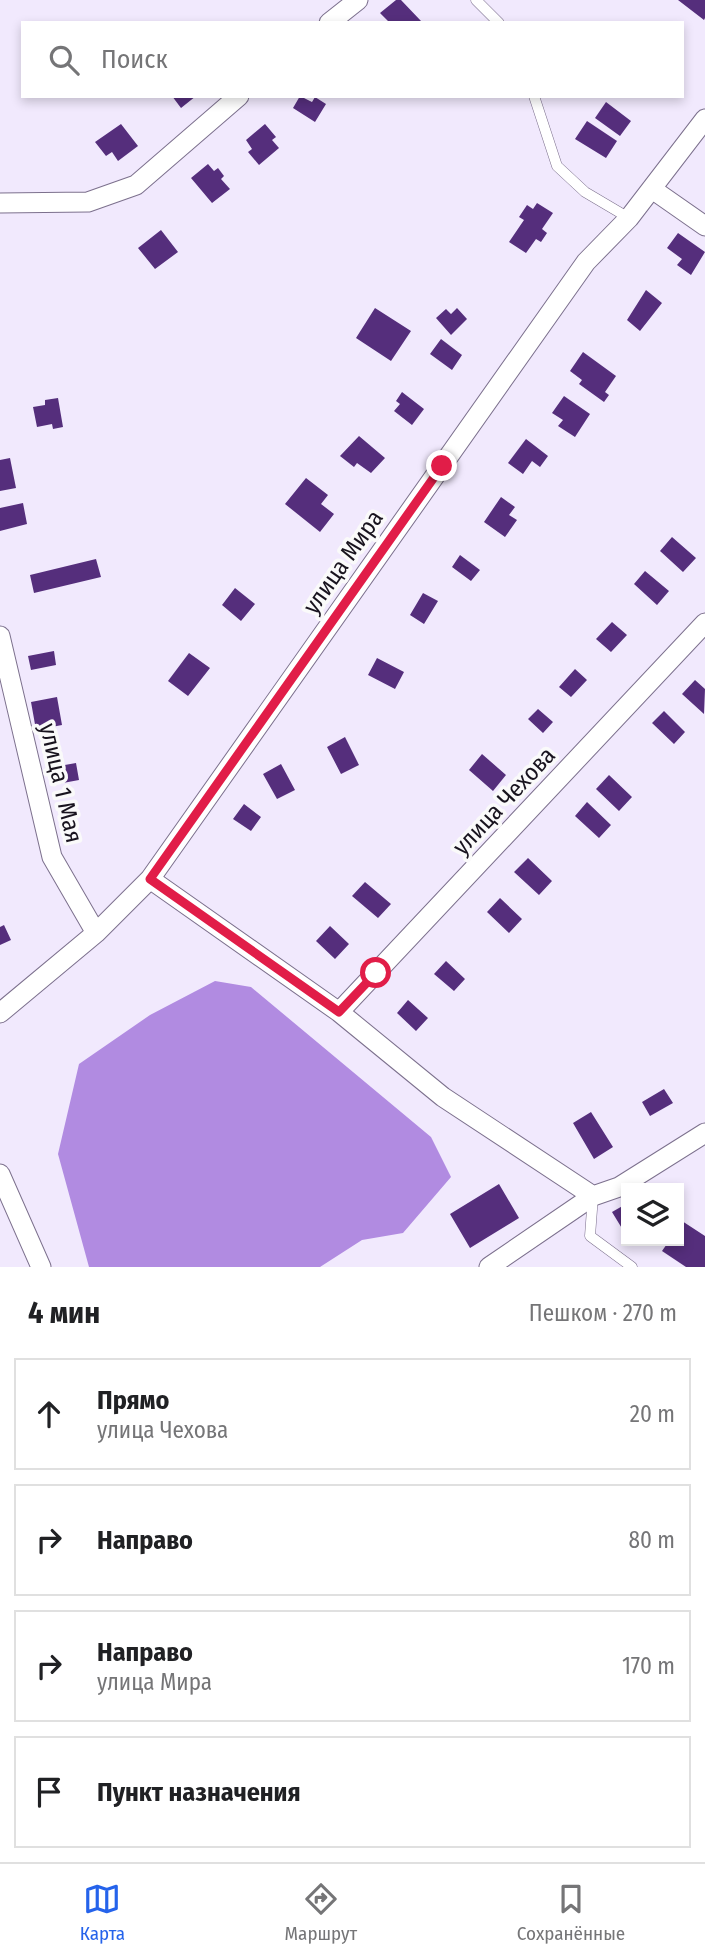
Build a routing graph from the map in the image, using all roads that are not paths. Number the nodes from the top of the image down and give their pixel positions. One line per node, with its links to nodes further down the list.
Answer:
1 (358, 0): 3 (street)
2 (475, 0): 4 (lane)
3 (332, 21)
4 (497, 21)
5 (237, 98): 9 (street)
6 (535, 98): 10 (lane)
7 (705, 119): 8 (street, улица Мира)
8 (652, 189): 10 (street, улица Мира); 11 (street)
9 (0, 203)
10 (629, 218): 15 (street, улица Мира)
11 (705, 226)
12 (705, 624): 17 (street, улица Чехова)
13 (0, 636): 14 (street, улица 1 Мая)
14 (7, 693): 16 (street, улица 1 Мая)
15 (150, 879): 16 (street, улица Мира); 17 (street)
16 (96, 933): 18 (street, улица Мира)
17 (339, 1012): 21 (street)
18 (0, 1013)
19 (705, 1133): 21 (street)
20 (0, 1174): 22 (street)
21 (593, 1196): 23 (street); 24 (lane)
22 (41, 1267)
23 (489, 1267)
24 (632, 1267)

